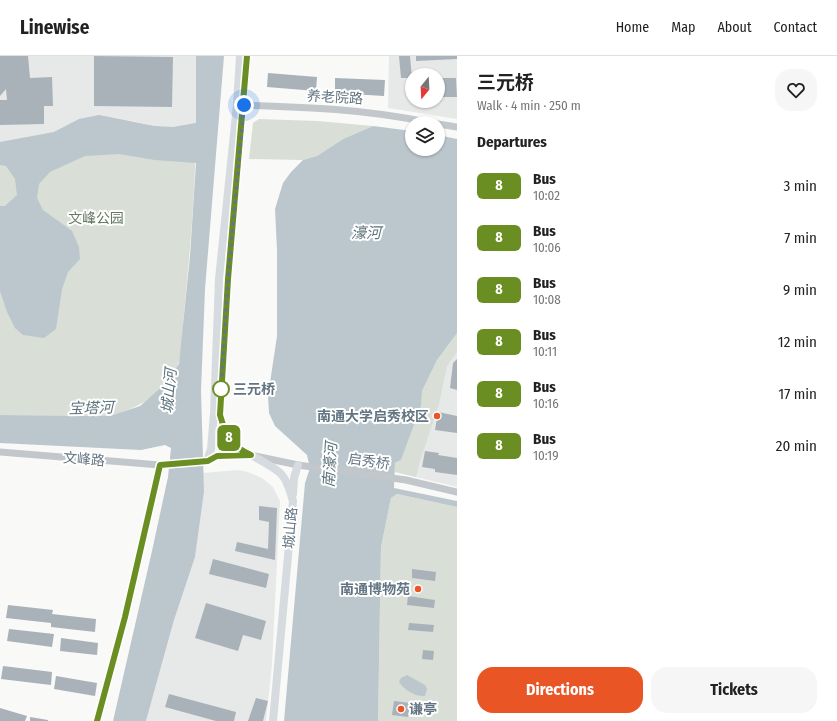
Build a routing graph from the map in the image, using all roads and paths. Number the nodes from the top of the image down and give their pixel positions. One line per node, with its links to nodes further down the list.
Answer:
1 (240, 56): 3 (main road, 城山路)
2 (247, 56): 3 (main road, 城山路)
3 (240, 105): 4 (street, 养老院路); 8 (main road, 城山路); 9 (main road, 城山路)
4 (405, 117)
5 (445, 125): 6 (street)
6 (457, 127)
7 (0, 452): 10 (street, 文峰路)
8 (251, 455): 9 (main road); 11 (street, 启秀桥); 13 (main road, 城山路)
9 (206, 461): 10 (main road)
10 (163, 465): 14 (main road)
11 (302, 465): 12 (street, 启秀桥); 13 (main road)
12 (457, 492)
13 (293, 501): 15 (main road, 城山路)
14 (97, 721)
15 (273, 721)

